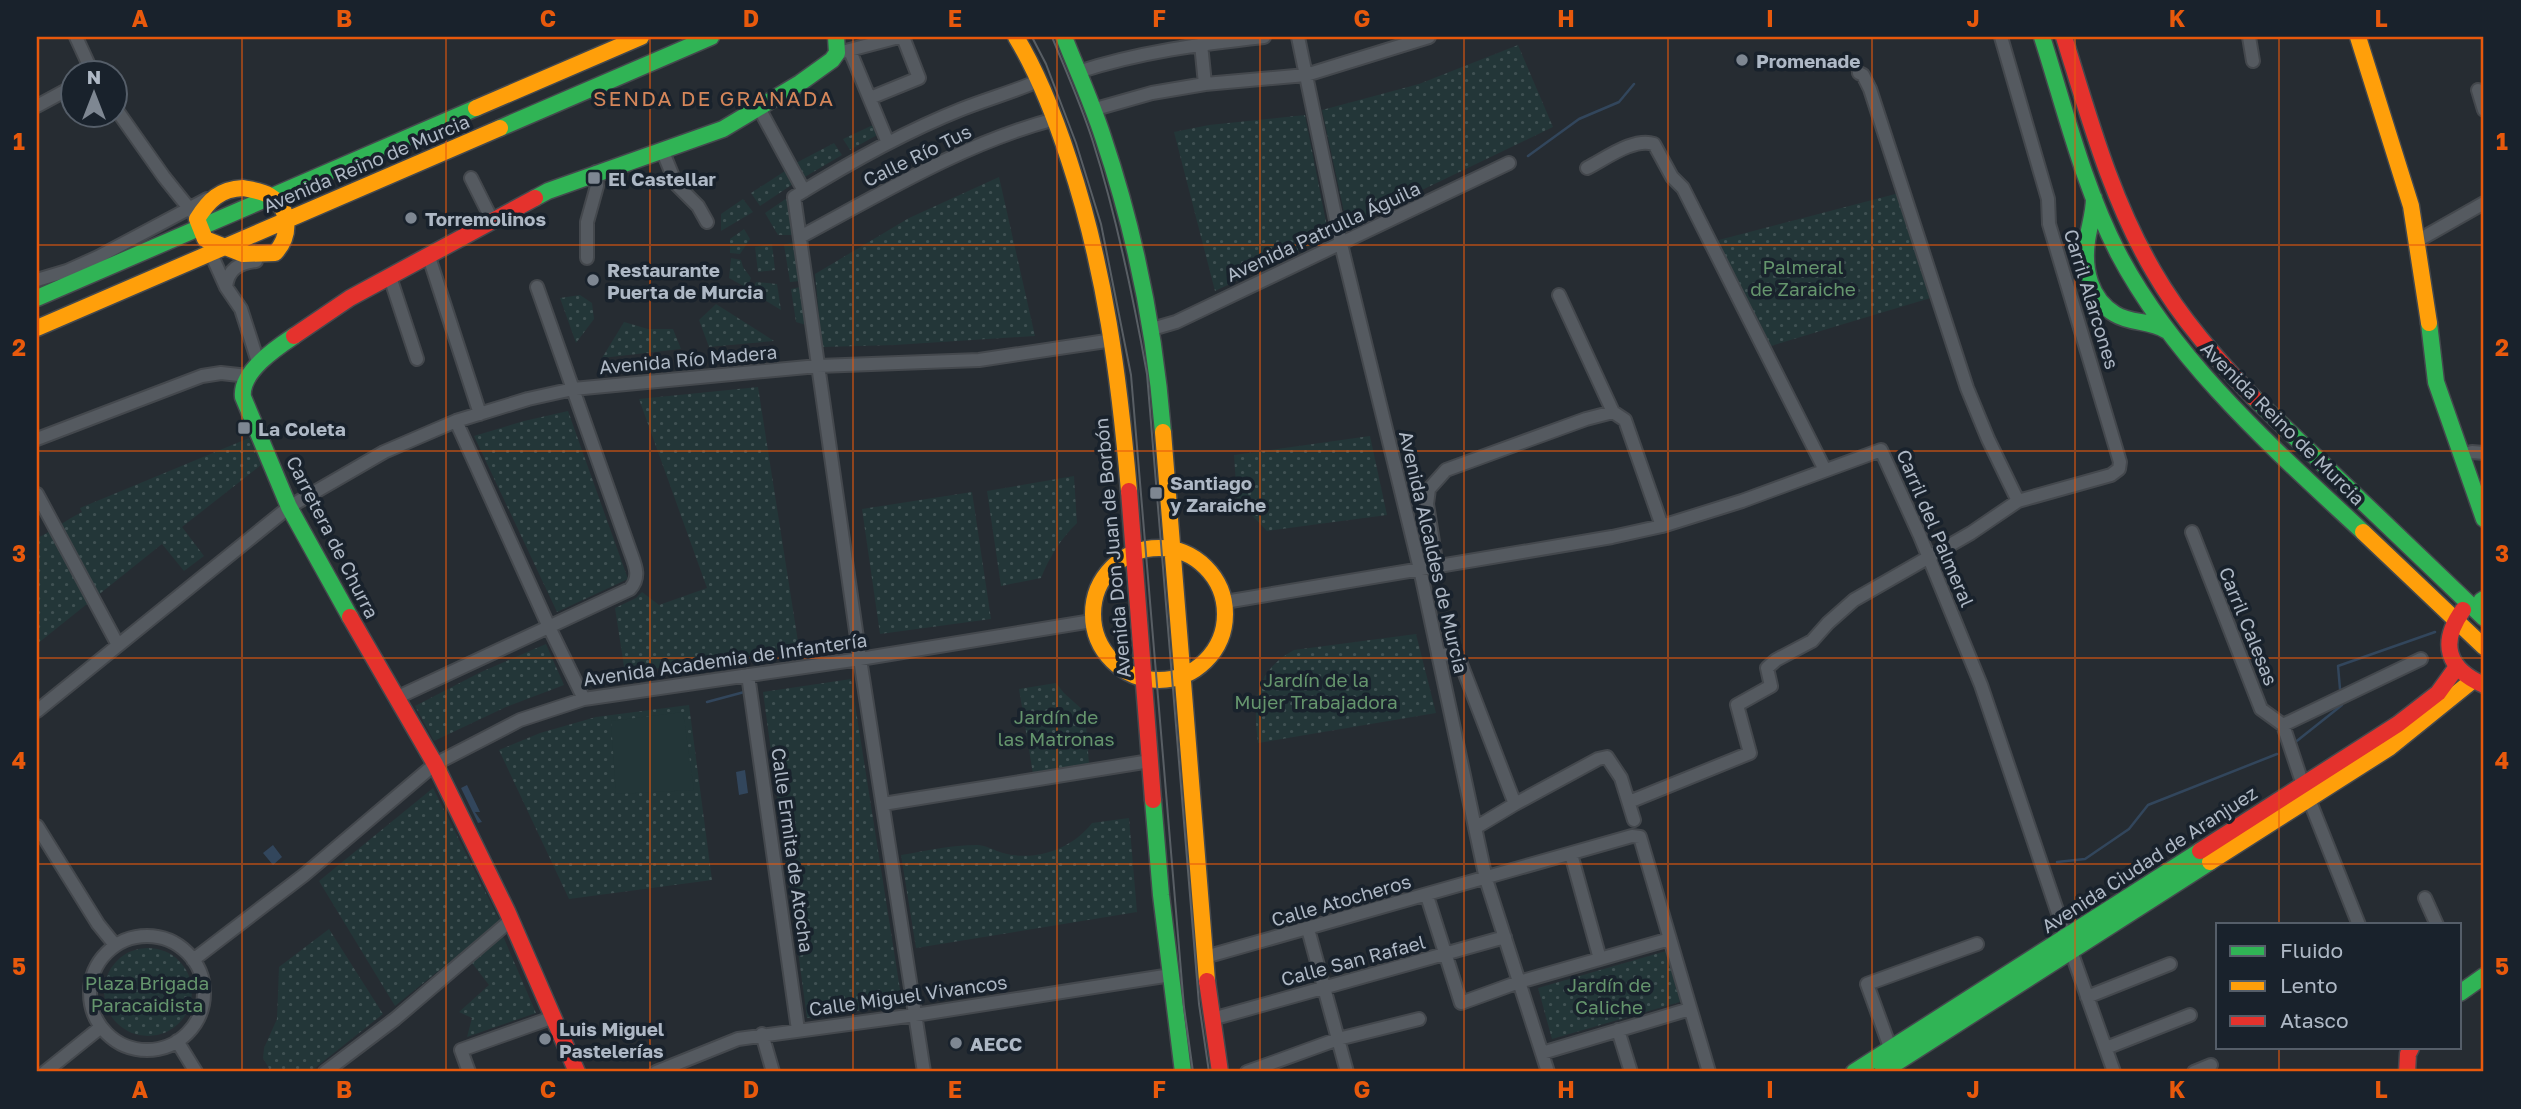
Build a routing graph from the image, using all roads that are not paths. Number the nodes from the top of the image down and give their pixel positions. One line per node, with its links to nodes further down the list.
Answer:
1 (76, 37): 18 (street)
2 (641, 37): 42 (main road, Avenida Reino de Murcia)
3 (711, 37): 44 (main road, Avenida Reino de Murcia)
4 (901, 37): 17 (street); 27 (street)
5 (1016, 37): 23 (main road, Avenida Don Juan de Borbón)
6 (1064, 37): 20 (main road)
7 (1264, 37): 16 (street)
8 (1298, 37): 22 (street, Avenida Alcaldes de Murcia)
9 (1429, 37): 15 (street)
10 (2001, 37): 79 (street, Carril Alarcones)
11 (2042, 37): 41 (main road, Avenida Reino de Murcia)
12 (2064, 37): 58 (main road, Avenida Reino de Murcia)
13 (2249, 37): 19 (street)
14 (2358, 37): 49 (main road)
15 (1404, 41): 22 (street)
16 (1201, 44): 20 (street); 24 (street)
17 (841, 47): 27 (street); 29 (main road)
18 (87, 60)
19 (2253, 61)
20 (1078, 72): 30 (main road)
21 (1859, 73): 79 (street)
22 (1306, 75): 24 (street); 50 (street, Avenida Alcaldes de Murcia)
23 (1038, 80): 32 (main road, Avenida Don Juan de Borbón); 34 (street)
24 (1205, 84): 30 (street)
25 (2477, 90): 31 (street)
26 (60, 94): 28 (street)
27 (870, 97): 34 (street)
28 (37, 106)
29 (759, 108): 35 (main road); 40 (street)
30 (1092, 110): 64 (main road)
31 (2484, 110)
32 (1055, 119): 48 (street, Calle Río Tus); 66 (main road, Avenida Don Juan de Borbón)
33 (130, 128): 47 (street)
34 (888, 143): 40 (street)
35 (663, 152): 38 (main road); 46 (street)
36 (1509, 163): 50 (street, Avenida Patrulla Águila)
37 (1587, 168): 77 (street)
38 (596, 172): 45 (main road); 53 (street)
39 (471, 178): 45 (street)
40 (804, 191): 48 (street)
41 (2093, 194): 61 (main road, Avenida Reino de Murcia); 62 (main road)
42 (272, 197): 44 (main road); 47 (main road, Avenida Reino de Murcia); 47 (main road)
43 (2484, 204): 49 (street)
44 (286, 220): 47 (main road, Avenida Reino de Murcia); 51 (main road)
45 (493, 222): 52 (main road)
46 (706, 222)
47 (204, 232): 51 (main road); 55 (street); 56 (street); 60 (main road, Avenida Reino de Murcia); 63 (main road, Avenida Reino de Murcia)
48 (800, 237): 68 (street)
49 (2417, 241): 76 (main road)
50 (1341, 244): 64 (street, Avenida Patrulla Águila); 88 (street, Avenida Alcaldes de Murcia)
51 (275, 254): 56 (street)
52 (429, 257): 54 (main road); 72 (street)
53 (587, 258)
54 (390, 277): 67 (street); 69 (main road)
55 (37, 279)
56 (226, 287): 69 (street)
57 (537, 287): 70 (street)
58 (2163, 287): 61 (main road); 89 (main road, Avenida Reino de Murcia)
59 (1559, 295): 71 (street)
60 (37, 298)
61 (2158, 317): 62 (main road); 65 (main road, Avenida Reino de Murcia)
62 (2137, 320): 65 (main road)
63 (37, 328)
64 (1152, 329): 84 (main road)
65 (2167, 331): 92 (main road, Avenida Reino de Murcia)
66 (1113, 341): 68 (street, Avenida Río Madera); 85 (main road, Avenida Don Juan de Borbón)
67 (417, 359)
68 (818, 366): 70 (street, Avenida Río Madera); 98 (street)
69 (254, 370): 74 (street); 80 (main road, Carretera de Churra)
70 (573, 389): 72 (street, Avenida Río Madera); 94 (street)
71 (1613, 412): 82 (street); 87 (street)
72 (481, 414): 73 (street, Avenida Río Madera)
73 (456, 421): 80 (street, Avenida Río Madera); 94 (street)
74 (37, 439)
75 (2484, 453): 76 (street)
76 (2462, 455): 81 (main road)
77 (1825, 470): 82 (street); 86 (street, Carril del Palmeral)
78 (37, 495): 95 (street)
79 (2018, 501): 86 (street, Carril Alarcones)
80 (289, 507): 95 (street, Avenida Río Madera); 105 (main road, Carretera de Churra)
81 (2484, 519)
82 (1662, 526): 87 (street)
83 (2192, 532): 108 (street, Carril Calesas)
84 (1172, 548): 85 (main road); 90 (main road); 102 (main road)
85 (1134, 552): 93 (main road); 103 (main road, Avenida Don Juan de Borbón)
86 (1929, 557): 112 (street, Carril Alarcones); 129 (street, Carril del Palmeral)
87 (1437, 567): 88 (street)
88 (1420, 569): 90 (street); 97 (street, Avenida Alcaldes de Murcia)
89 (2480, 601): 91 (main road, Avenida Reino de Murcia); 92 (main road)
90 (1225, 602): 102 (main road)
91 (2484, 618)
92 (2455, 619): 96 (main road, Avenida Reino de Murcia); 100 (main road)
93 (1092, 621): 98 (street, Avenida Academia de Infantería); 103 (main road)
94 (549, 627): 105 (street); 106 (street)
95 (118, 645): 107 (street, Avenida Río Madera)
96 (2484, 647)
97 (1438, 655): 114 (street); 117 (street, Avenida Alcaldes de Murcia)
98 (860, 659): 101 (street, Avenida Academia de Infantería); 113 (street)
99 (2421, 659): 108 (street)
100 (2456, 668): 104 (main road); 111 (main road, Avenida Ciudad de Aranjuez)
101 (748, 675): 106 (street, Avenida Academia de Infantería); 149 (street, Calle Ermita de Atocha)
102 (1184, 676): 103 (main road); 132 (main road)
103 (1144, 679): 109 (main road, Avenida Don Juan de Borbón)
104 (2478, 683): 111 (main road, Avenida Ciudad de Aranjuez)
105 (396, 698): 110 (main road, Carretera de Churra)
106 (584, 699): 110 (street, Avenida Academia de Infantería)
107 (37, 711)
108 (2283, 725): 111 (street, Carril Calesas)
109 (1150, 761): 113 (street); 136 (main road, Avenida Don Juan de Borbón)
110 (435, 764): 122 (main road, Carretera de Churra); 134 (street, Avenida Academia de Infantería)
111 (2306, 792): 123 (street, Carril Calesas); 129 (main road, Avenida Ciudad de Aranjuez)
112 (1629, 802): 114 (street); 115 (street)
113 (883, 804): 143 (street)
114 (1515, 804): 117 (street)
115 (1634, 820)
116 (37, 826): 130 (street)
117 (1475, 828): 119 (street, Avenida Alcaldes de Murcia)
118 (1571, 854): 119 (street, Calle Atocheros); 127 (street, Calle Atocheros); 133 (street)
119 (1486, 879): 120 (street, Calle Atocheros); 126 (street, Avenida Alcaldes de Murcia)
120 (1427, 896): 125 (street, Calle Atocheros); 131 (street)
121 (2425, 898): 124 (street)
122 (511, 920): 145 (main road, Carretera de Churra); 162 (street)
123 (2358, 923)
124 (2436, 923)
125 (1308, 929): 132 (street, Calle Atocheros); 140 (street)
126 (1505, 937): 131 (street, Calle San Rafael); 138 (street, Avenida Alcaldes de Murcia)
127 (1670, 939): 133 (street); 142 (street)
128 (1977, 944): 157 (street)
129 (2069, 944): 141 (street, Carril del Palmeral); 157 (main road, Avenida Ciudad de Aranjuez)
130 (114, 945): 134 (street); 148 (street)
131 (1445, 955): 138 (street); 140 (street, Calle San Rafael)
132 (1205, 957): 146 (main road)
133 (1600, 959): 138 (street)
134 (193, 960): 153 (street)
135 (2170, 964): 141 (street)
136 (1171, 975): 143 (street, Calle Miguel Vivancos); 168 (main road, Avenida Don Juan de Borbón)
137 (2484, 976): 139 (main road)
138 (1519, 982): 156 (street, Avenida Alcaldes de Murcia)
139 (2462, 987)
140 (1324, 988): 146 (street, Calle San Rafael); 152 (street)
141 (2087, 997): 154 (street, Carril del Palmeral)
142 (1690, 1009): 150 (street); 174 (street)
143 (915, 1015): 149 (street, Calle Miguel Vivancos); 167 (street)
144 (2190, 1015): 154 (street)
145 (554, 1017): 163 (street); 164 (main road, Carretera de Churra)
146 (1212, 1019): 169 (main road)
147 (1419, 1019): 152 (street)
148 (101, 1027): 153 (street); 160 (street)
149 (799, 1030): 151 (street, Calle Miguel Vivancos)
150 (1618, 1030): 156 (street); 173 (street)
151 (762, 1034): 159 (street, Calle Miguel Vivancos); 166 (street)
152 (1338, 1040): 170 (street); 171 (street)
153 (177, 1041): 161 (street)
154 (2106, 1048): 177 (street, Carril del Palmeral)
155 (2408, 1050): 179 (main road)
156 (1542, 1053): 172 (street, Avenida Alcaldes de Murcia)
157 (1896, 1062): 175 (main road, Avenida Ciudad de Aranjuez); 176 (main road, Avenida Ciudad de Aranjuez)
158 (2211, 1065): 178 (street)
159 (687, 1066): 165 (street, Calle Miguel Vivancos)
160 (45, 1072)
161 (196, 1072)
162 (325, 1072)
163 (469, 1072)
164 (577, 1072)
165 (656, 1072)
166 (774, 1072)
167 (924, 1072)
168 (1183, 1072)
169 (1220, 1072)
170 (1247, 1072)
171 (1348, 1072)
172 (1548, 1072)
173 (1631, 1072)
174 (1709, 1072)
175 (1854, 1072)
176 (1882, 1072)
177 (2114, 1072)
178 (2194, 1072)
179 (2407, 1072)

